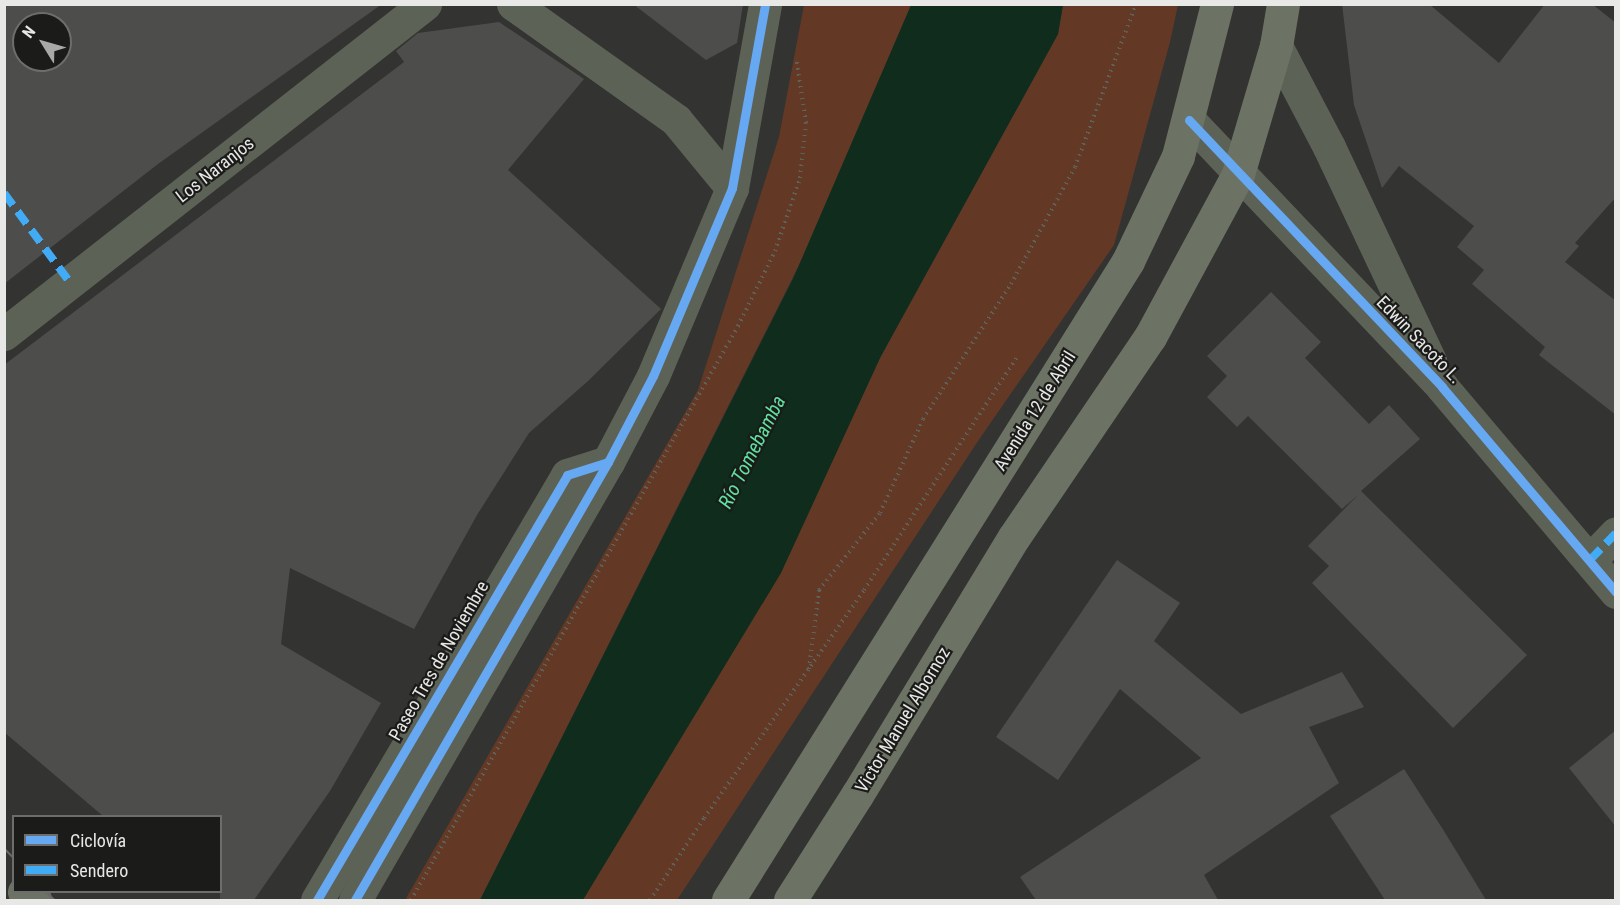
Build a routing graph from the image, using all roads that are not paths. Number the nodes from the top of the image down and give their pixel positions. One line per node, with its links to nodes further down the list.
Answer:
1 (425, 4): 10 (street, Los Naranjos)
2 (513, 4): 9 (street)
3 (765, 4): 9 (street)
4 (1217, 4): 7 (main road, Avenida 12 de Abril)
5 (1283, 4): 6 (main road)
6 (1276, 46): 8 (main road); 11 (street, Edwin Sacoto L.)
7 (1189, 120): 8 (street, Edwin Sacoto L.); 17 (main road, Avenida 12 de Abril)
8 (1238, 174): 11 (street, Edwin Sacoto L.); 14 (main road)
9 (732, 188): 12 (street)
10 (4, 334)
11 (1442, 387): 15 (street, Edwin Sacoto L.)
12 (608, 462): 18 (street, Paseo Tres de Noviembre); 19 (street)
13 (1616, 533): 15 (street)
14 (1014, 537): 22 (main road, Victor Manuel Albornoz); 23 (main road)
15 (1590, 560): 16 (street, Edwin Sacoto L.)
16 (1616, 591)
17 (797, 792): 20 (main road); 21 (main road)
18 (316, 900)
19 (355, 900)
20 (713, 900)
21 (728, 900)
22 (790, 900)
23 (816, 900)

